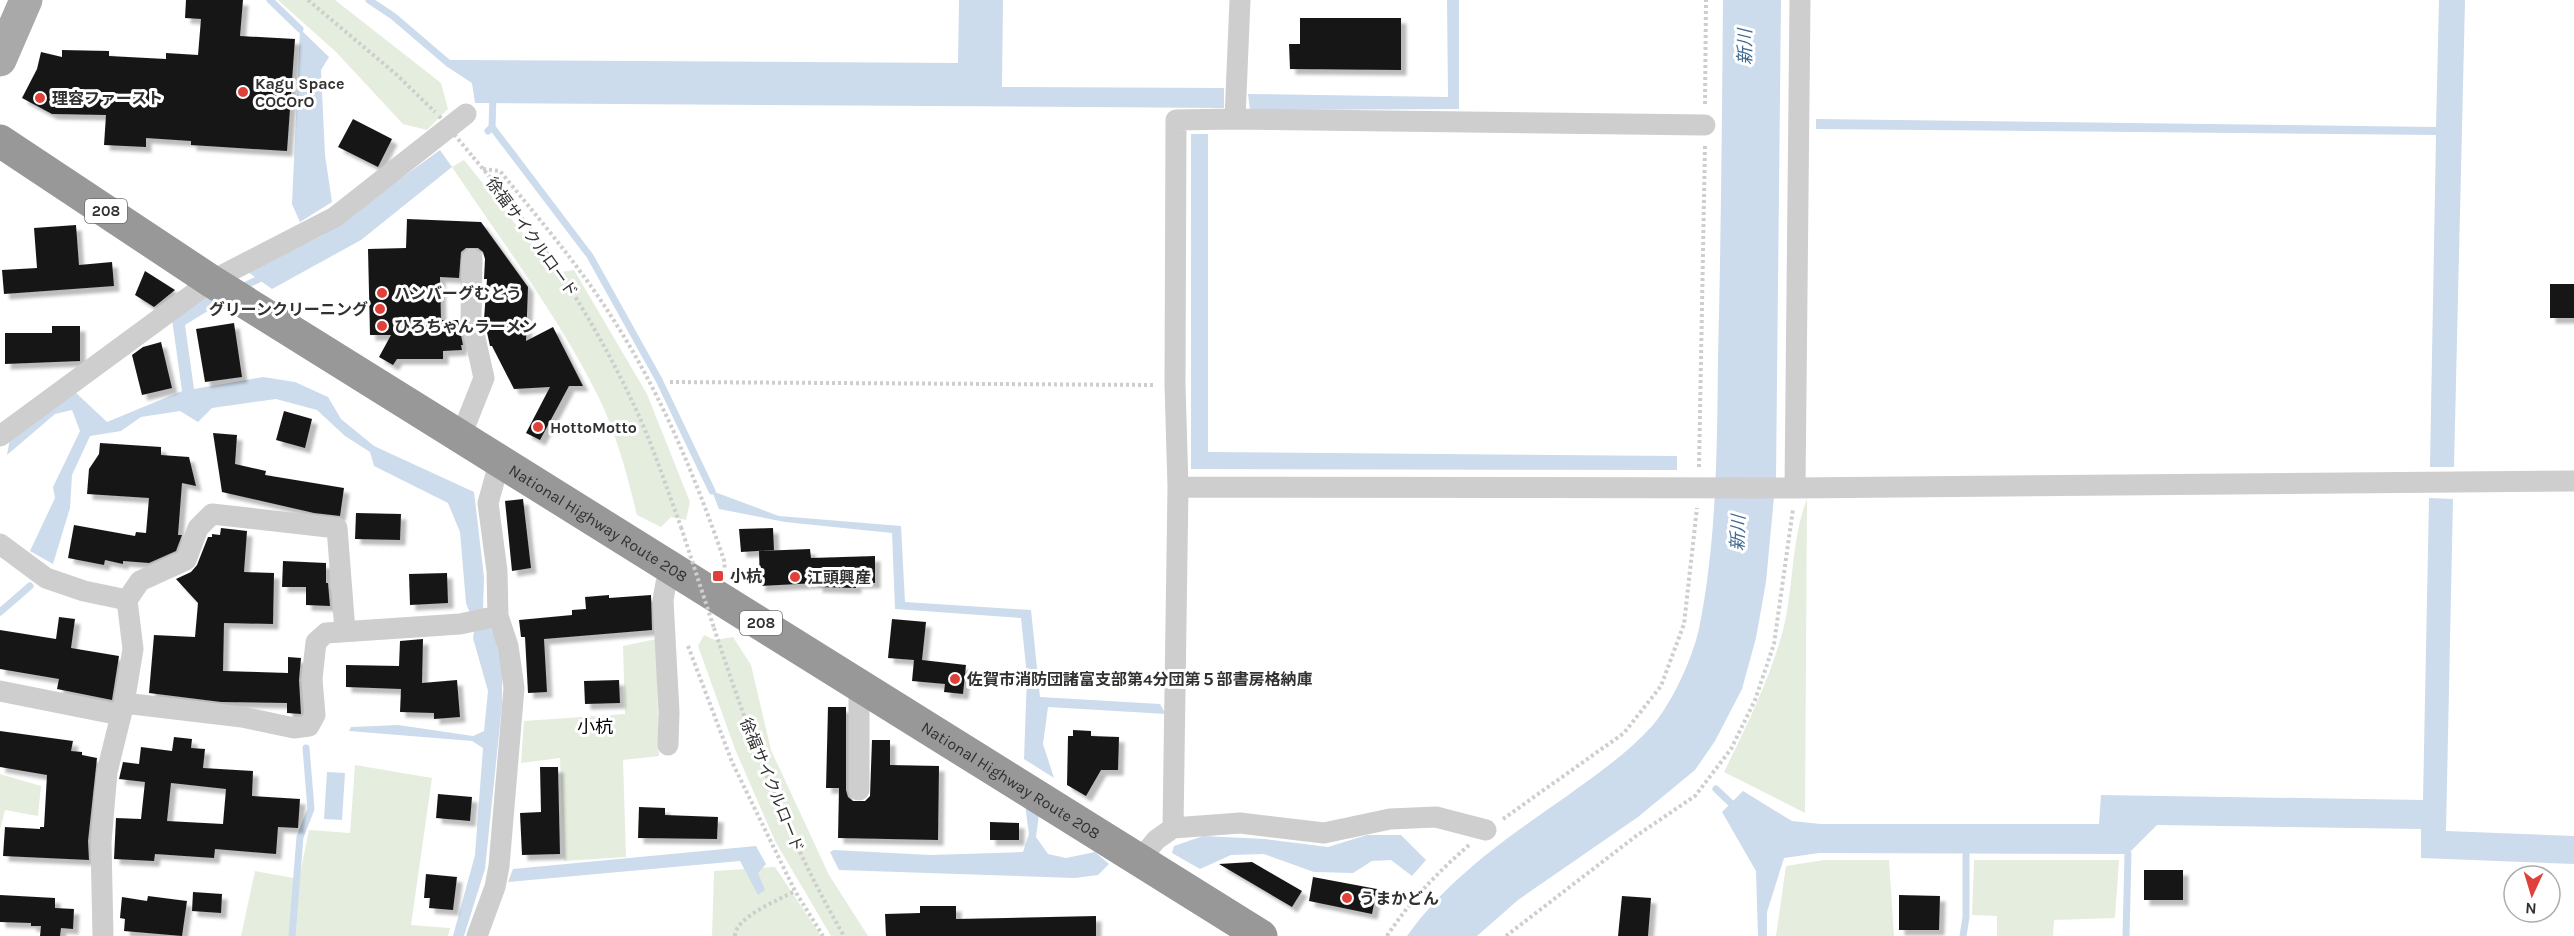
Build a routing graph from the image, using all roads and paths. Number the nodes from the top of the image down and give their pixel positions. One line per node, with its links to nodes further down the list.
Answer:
1 (26, 0): 6 (main road)
2 (308, 0): 11 (path, 徐福サイクルロード, bridge)
3 (1240, 0): 8 (street)
4 (1706, 0): 9 (path)
5 (1800, 0): 22 (street)
6 (0, 60)
7 (466, 114): 13 (street)
8 (1235, 119): 9 (street); 15 (street)
9 (1705, 125): 21 (path)
10 (0, 141): 13 (highway, National Highway Route 208 / 208)
11 (483, 168): 25 (path); 43 (path, 徐福サイクルロード, bridge)
12 (472, 259): 17 (street)
13 (211, 280): 16 (street); 17 (highway, National Highway Route 208 / 208)
14 (670, 382): 15 (path)
15 (1175, 385): 20 (street)
16 (0, 436)
17 (461, 436): 18 (highway, National Highway Route 208 / 208)
18 (500, 460): 24 (highway, National Highway Route 208 / 208); 27 (street)
19 (2574, 481): 22 (street)
20 (1178, 487): 21 (street); 35 (street)
21 (1698, 488): 22 (street); 36 (path)
22 (1795, 488): 46 (path)
23 (0, 544): 26 (street)
24 (675, 569): 30 (highway, National Highway Route 208 / 208); 33 (street)
25 (725, 574)
26 (128, 600): 28 (street); 32 (street)
27 (498, 616): 28 (street); 40 (street)
28 (345, 631): 32 (street)
29 (686, 641): 38 (path)
30 (865, 688): 34 (street); 37 (highway, National Highway Route 208 / 208)
31 (0, 691): 32 (street)
32 (122, 709): 39 (street)
33 (668, 745)
34 (859, 790)
35 (1173, 828): 36 (street); 37 (street)
36 (1486, 830): 45 (path)
37 (1139, 861): 44 (highway, National Highway Route 208 / 208)
38 (795, 891): 41 (path); 42 (path)
39 (103, 936)
40 (477, 936)
41 (735, 936)
42 (823, 936)
43 (844, 936)
44 (1261, 936)
45 (1387, 936)
46 (1506, 936)

